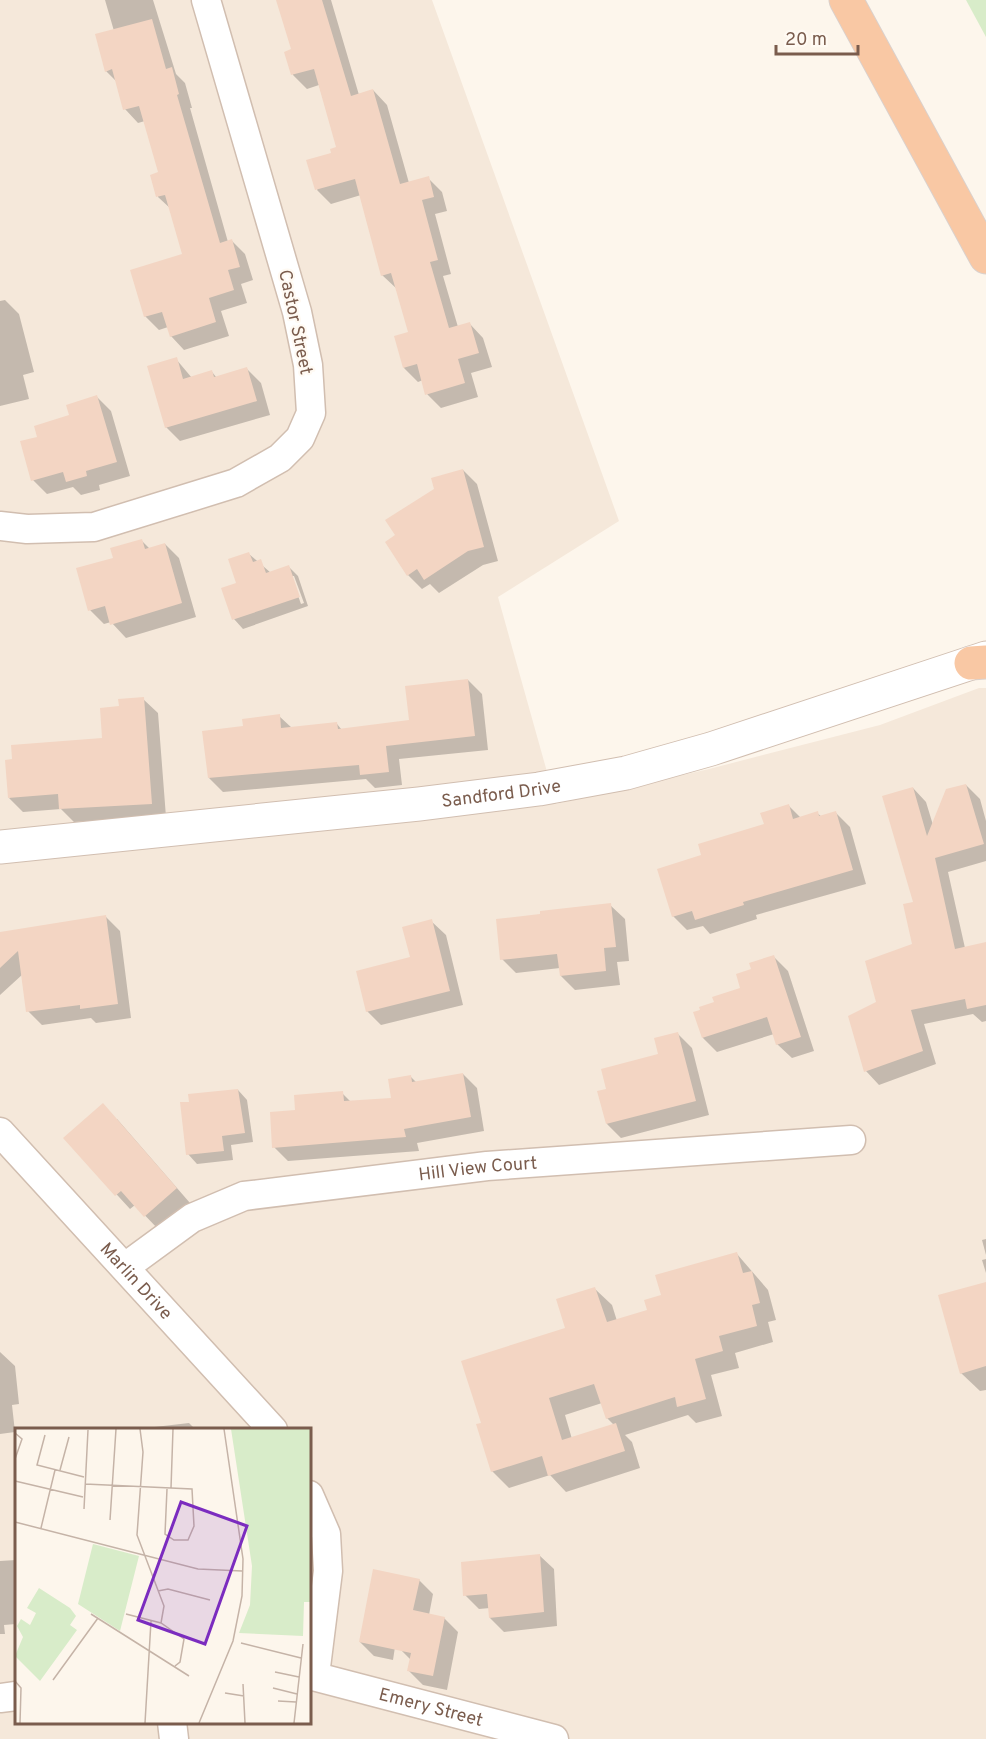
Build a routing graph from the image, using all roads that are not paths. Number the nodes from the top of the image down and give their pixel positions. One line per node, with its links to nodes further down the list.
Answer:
1 (206, 0): 4 (street, Castor Street)
2 (846, 0): 3 (highway)
3 (986, 257)
4 (0, 526)
5 (981, 661): 6 (street, Sandford Drive)
6 (0, 847)
7 (0, 1132): 9 (street, Marlin Drive)
8 (851, 1140): 9 (street, Hill View Court)
9 (125, 1267): 10 (street, Marlin Drive)
10 (271, 1428)
11 (310, 1497): 12 (street)
12 (312, 1675): 17 (street, Emery Street)
13 (15, 1696): 14 (street)
14 (0, 1698)
15 (172, 1724): 16 (street)
16 (174, 1739)
17 (554, 1739)

